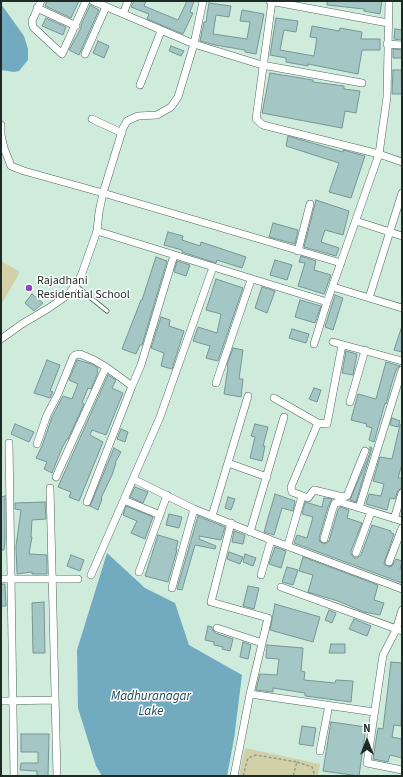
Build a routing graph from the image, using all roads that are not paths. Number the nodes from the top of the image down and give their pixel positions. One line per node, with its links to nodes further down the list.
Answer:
1 (86, 1): 11 (street)
2 (94, 1): 8 (street)
3 (128, 1): 9 (street)
4 (203, 1): 13 (street)
5 (271, 1): 10 (street); 17 (street)
6 (389, 1): 10 (street)
7 (39, 5): 11 (street); 11 (street)
8 (106, 7): 9 (street); 16 (street)
9 (123, 14): 12 (street)
10 (388, 23): 14 (street)
11 (76, 26)
12 (161, 30): 13 (street); 19 (street)
13 (194, 44): 17 (street); 22 (street)
14 (387, 44): 15 (street); 23 (street)
15 (402, 45)
16 (84, 54)
17 (262, 65): 18 (street); 23 (street)
18 (362, 83)
19 (140, 85)
20 (92, 119): 22 (street)
21 (1, 125): 25 (street)
22 (122, 133): 25 (street)
23 (379, 154): 24 (street); 28 (street)
24 (402, 162)
25 (103, 192): 29 (street); 32 (street)
26 (402, 193): 30 (street)
27 (310, 204): 32 (street)
28 (356, 221): 30 (street); 34 (street)
29 (96, 231): 33 (street); 37 (street)
30 (390, 232): 31 (street); 39 (street)
31 (402, 236)
32 (298, 250): 34 (street)
33 (174, 255): 35 (street); 52 (street)
34 (341, 264): 38 (street)
35 (213, 267): 36 (street); 64 (street)
36 (251, 280): 40 (street); 51 (street)
37 (75, 285): 42 (lane); 43 (street)
38 (333, 287): 39 (street); 40 (street)
39 (369, 298): 41 (street)
40 (327, 302): 45 (street)
41 (402, 308)
42 (107, 311)
43 (1, 339)
44 (333, 342): 46 (street)
45 (314, 344)
46 (342, 345): 47 (street); 57 (street)
47 (365, 350): 48 (street); 55 (street)
48 (402, 361)
49 (106, 367): 52 (street); 59 (street); 63 (street)
50 (402, 370): 71 (street)
51 (216, 383)
52 (132, 386): 70 (street)
53 (248, 396): 61 (street)
54 (274, 398): 57 (street)
55 (350, 402)
56 (284, 417): 62 (street)
57 (318, 423): 68 (street)
58 (9, 443): 91 (street)
59 (37, 444)
60 (365, 451): 68 (street)
61 (228, 463): 62 (street); 75 (street)
62 (266, 476): 80 (street)
63 (56, 477)
64 (133, 479): 67 (street); 69 (street)
65 (50, 488): 89 (street)
66 (402, 493): 76 (street)
67 (167, 496): 72 (street); 74 (street)
68 (302, 496): 83 (street)
69 (124, 500): 74 (street); 87 (street)
70 (87, 502)
71 (359, 508): 73 (street); 81 (street)
72 (194, 509): 75 (street); 94 (street)
73 (371, 512): 76 (street); 84 (street)
74 (160, 515): 86 (street)
75 (212, 516): 78 (street)
76 (394, 519): 77 (street)
77 (402, 521)
78 (231, 523): 80 (street); 99 (street)
79 (402, 528): 85 (street)
80 (250, 532): 82 (street)
81 (324, 539)
82 (271, 540): 83 (street); 88 (street)
83 (288, 546): 95 (street)
84 (356, 553)
85 (390, 562)
86 (140, 572)
87 (91, 575)
88 (261, 575)
89 (52, 578): 91 (street); 92 (street); 103 (street)
90 (1, 579): 91 (street)
91 (11, 579): 102 (street)
92 (78, 579)
93 (281, 587): 98 (street)
94 (172, 588)
95 (402, 589)
96 (402, 610): 98 (street)
97 (217, 628): 99 (street)
98 (399, 630): 105 (street)
99 (262, 643): 100 (street)
100 (250, 694): 104 (street); 110 (street)
101 (1, 700): 102 (street)
102 (13, 700): 103 (street); 108 (street)
103 (55, 700): 109 (street)
104 (329, 705): 105 (street); 106 (street)
105 (374, 712): 107 (street)
106 (320, 751)
107 (398, 772)
108 (14, 776)
109 (57, 776)
110 (234, 776)

